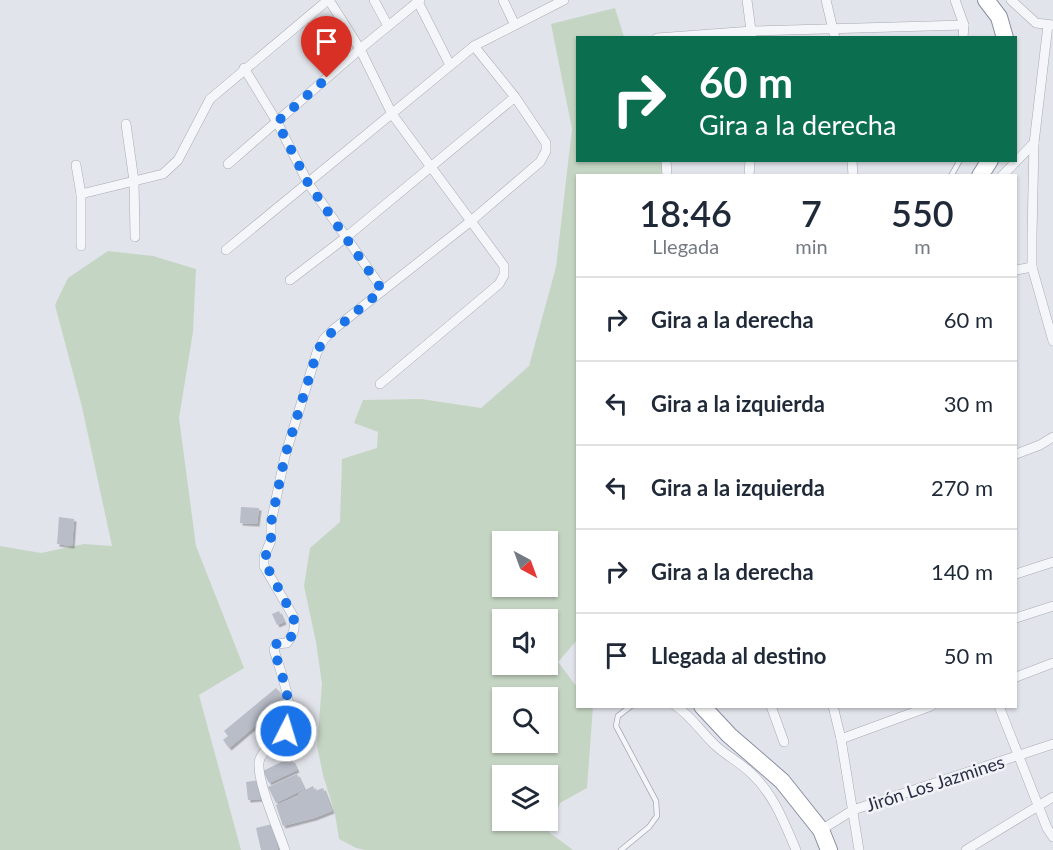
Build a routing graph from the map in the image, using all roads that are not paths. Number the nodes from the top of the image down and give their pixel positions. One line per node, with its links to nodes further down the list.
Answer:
1 (328, 0): 21 (street); 23 (street)
2 (374, 0): 14 (street)
3 (503, 0): 11 (street)
4 (564, 0): 11 (street)
5 (747, 0): 16 (street)
6 (826, 0): 15 (street)
7 (955, 0): 12 (street)
8 (986, 0): 19 (highway)
9 (1011, 0): 13 (street)
10 (418, 1): 14 (street); 22 (street)
11 (515, 25): 20 (street)
12 (964, 25): 15 (street); 18 (street)
13 (1050, 25): 28 (street)
14 (388, 26): 21 (street)
15 (835, 33): 16 (street)
16 (752, 34): 17 (street)
17 (704, 36)
18 (963, 36)
19 (1004, 36)
20 (474, 46): 22 (street); 24 (street)
21 (360, 49): 25 (street); 26 (street)
22 (450, 66): 25 (street)
23 (244, 69): 26 (street); 35 (street)
24 (516, 97): 33 (street); 38 (street)
25 (392, 114): 33 (street); 36 (street)
26 (277, 122): 31 (street); 36 (street)
27 (126, 124): 35 (street)
28 (1034, 143): 29 (street); 43 (street)
29 (1017, 161)
30 (1016, 162): 34 (street)
31 (228, 164)
32 (76, 165): 37 (street)
33 (429, 167): 38 (street); 40 (street)
34 (1004, 174)
35 (134, 181): 37 (street); 39 (street)
36 (308, 183): 40 (street); 42 (street)
37 (81, 194): 41 (street)
38 (471, 220): 46 (street); 48 (street)
39 (135, 237)
40 (345, 238): 45 (street); 46 (street)
41 (81, 246)
42 (226, 250)
43 (1032, 267): 44 (street); 47 (street)
44 (1017, 270)
45 (290, 280)
46 (382, 290): 73 (street)
47 (1053, 341)
48 (380, 384)
49 (1053, 437): 50 (street)
50 (1017, 454)
51 (1053, 562): 52 (street)
52 (1017, 574)
53 (1053, 606): 54 (street)
54 (1017, 618)
55 (1053, 663): 56 (street)
56 (1017, 677)
57 (628, 708): 74 (lane)
58 (678, 708): 75 (street)
59 (704, 708): 71 (highway)
60 (772, 708): 65 (street)
61 (833, 708): 64 (street)
62 (926, 708): 64 (street)
63 (1000, 708): 67 (street)
64 (841, 739): 70 (street)
65 (784, 742)
66 (1053, 744): 67 (street, Jirón Los Jazmines)
67 (1019, 755): 69 (street); 70 (street, Jirón Los Jazmines)
68 (1053, 797): 69 (street)
69 (1037, 805): 72 (street); 78 (street)
70 (853, 810): 71 (street, Jirón Los Jazmines); 77 (street)
71 (821, 830): 76 (highway)
72 (1053, 837)
73 (285, 850)
74 (621, 850)
75 (795, 850)
76 (829, 850)
77 (859, 850)
78 (966, 850)

